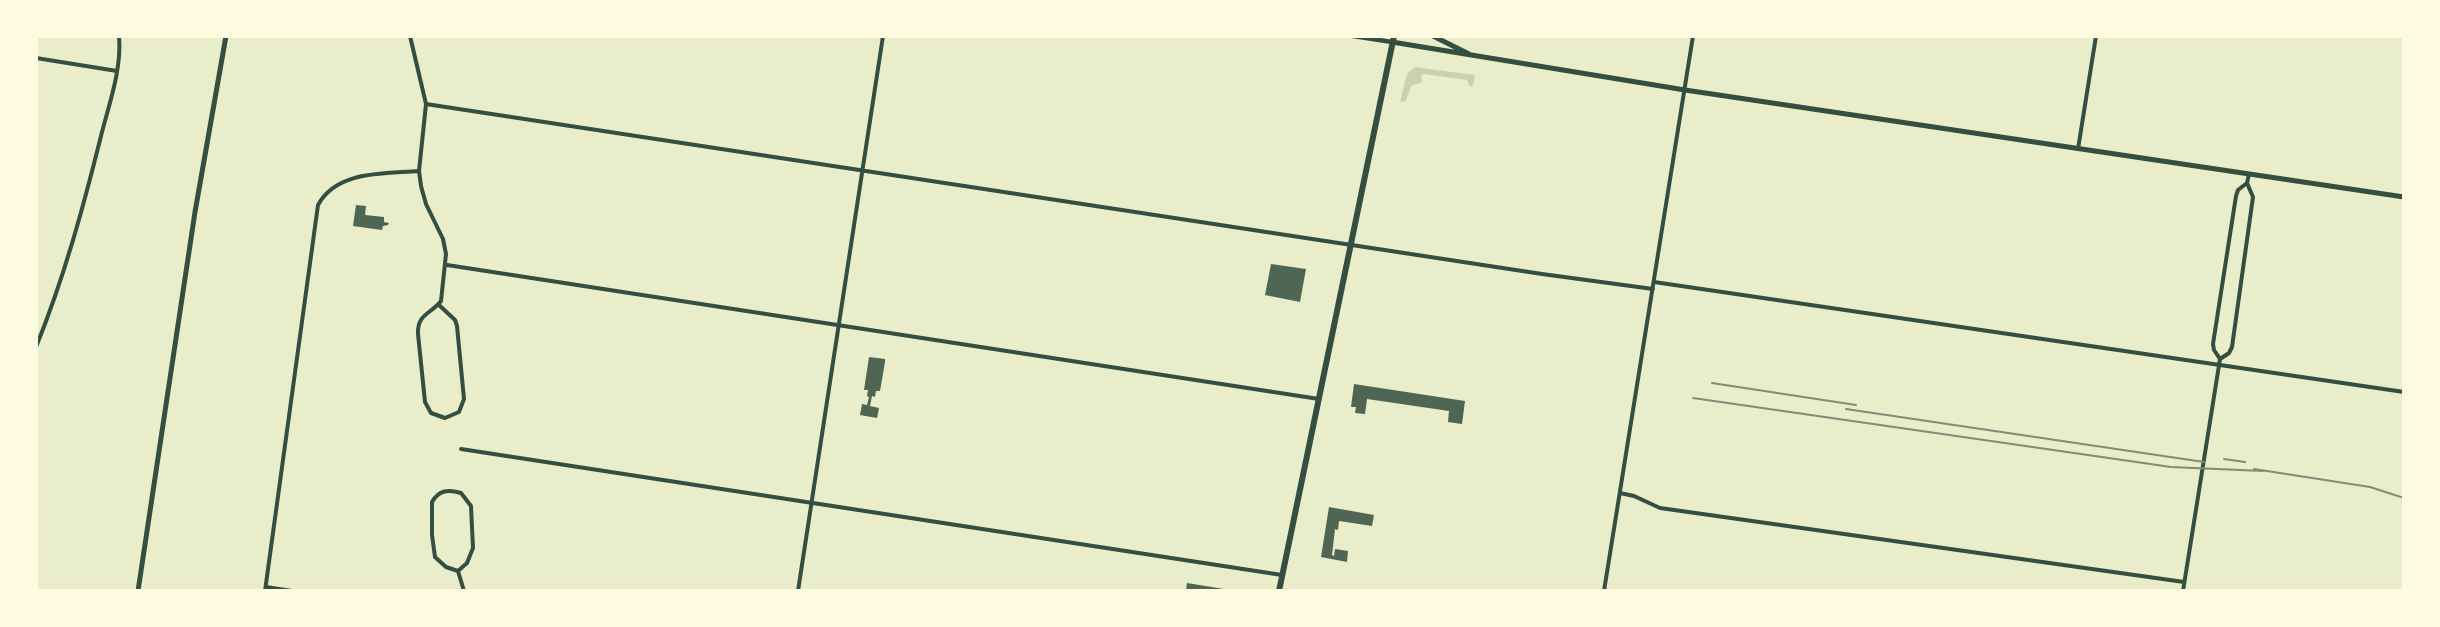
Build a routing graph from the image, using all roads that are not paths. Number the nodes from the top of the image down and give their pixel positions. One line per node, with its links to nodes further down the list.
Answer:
1 (119, 36): 12 (street)
2 (226, 36): 38 (main road)
3 (410, 36): 14 (street)
4 (883, 36): 16 (street)
5 (1353, 36): 9 (street)
6 (1433, 36): 10 (main road)
7 (1693, 36): 13 (street)
8 (2096, 36): 15 (street)
9 (1393, 39): 10 (main road); 21 (highway)
10 (1475, 57): 13 (main road)
11 (36, 58): 12 (street)
12 (117, 71): 27 (street)
13 (1685, 90): 15 (main road); 23 (street)
14 (426, 104): 16 (street); 17 (street)
15 (2078, 149): 18 (main road)
16 (861, 170): 21 (street); 26 (street)
17 (419, 171): 22 (street); 37 (street)
18 (2249, 174): 19 (street); 20 (main road)
19 (2247, 183): 28 (street); 28 (street)
20 (2404, 197)
21 (1351, 244): 24 (street); 30 (highway)
22 (447, 265): 25 (street); 26 (street)
23 (1654, 282): 24 (street); 28 (street)
24 (1653, 289): 32 (street)
25 (439, 304): 25 (street)
26 (838, 325): 30 (street); 33 (street)
27 (36, 347)
28 (2220, 362): 29 (street); 36 (street)
29 (2404, 392)
30 (1319, 399): 35 (highway)
31 (461, 449): 33 (street)
32 (1620, 493): 36 (street); 43 (street)
33 (810, 503): 35 (street); 41 (street)
34 (458, 571): 34 (street); 40 (street)
35 (1282, 575): 42 (highway)
36 (2184, 582): 44 (street)
37 (266, 589): 39 (street)
38 (138, 591)
39 (292, 591)
40 (464, 591)
41 (798, 591)
42 (1279, 591)
43 (1604, 591)
44 (2183, 591)

